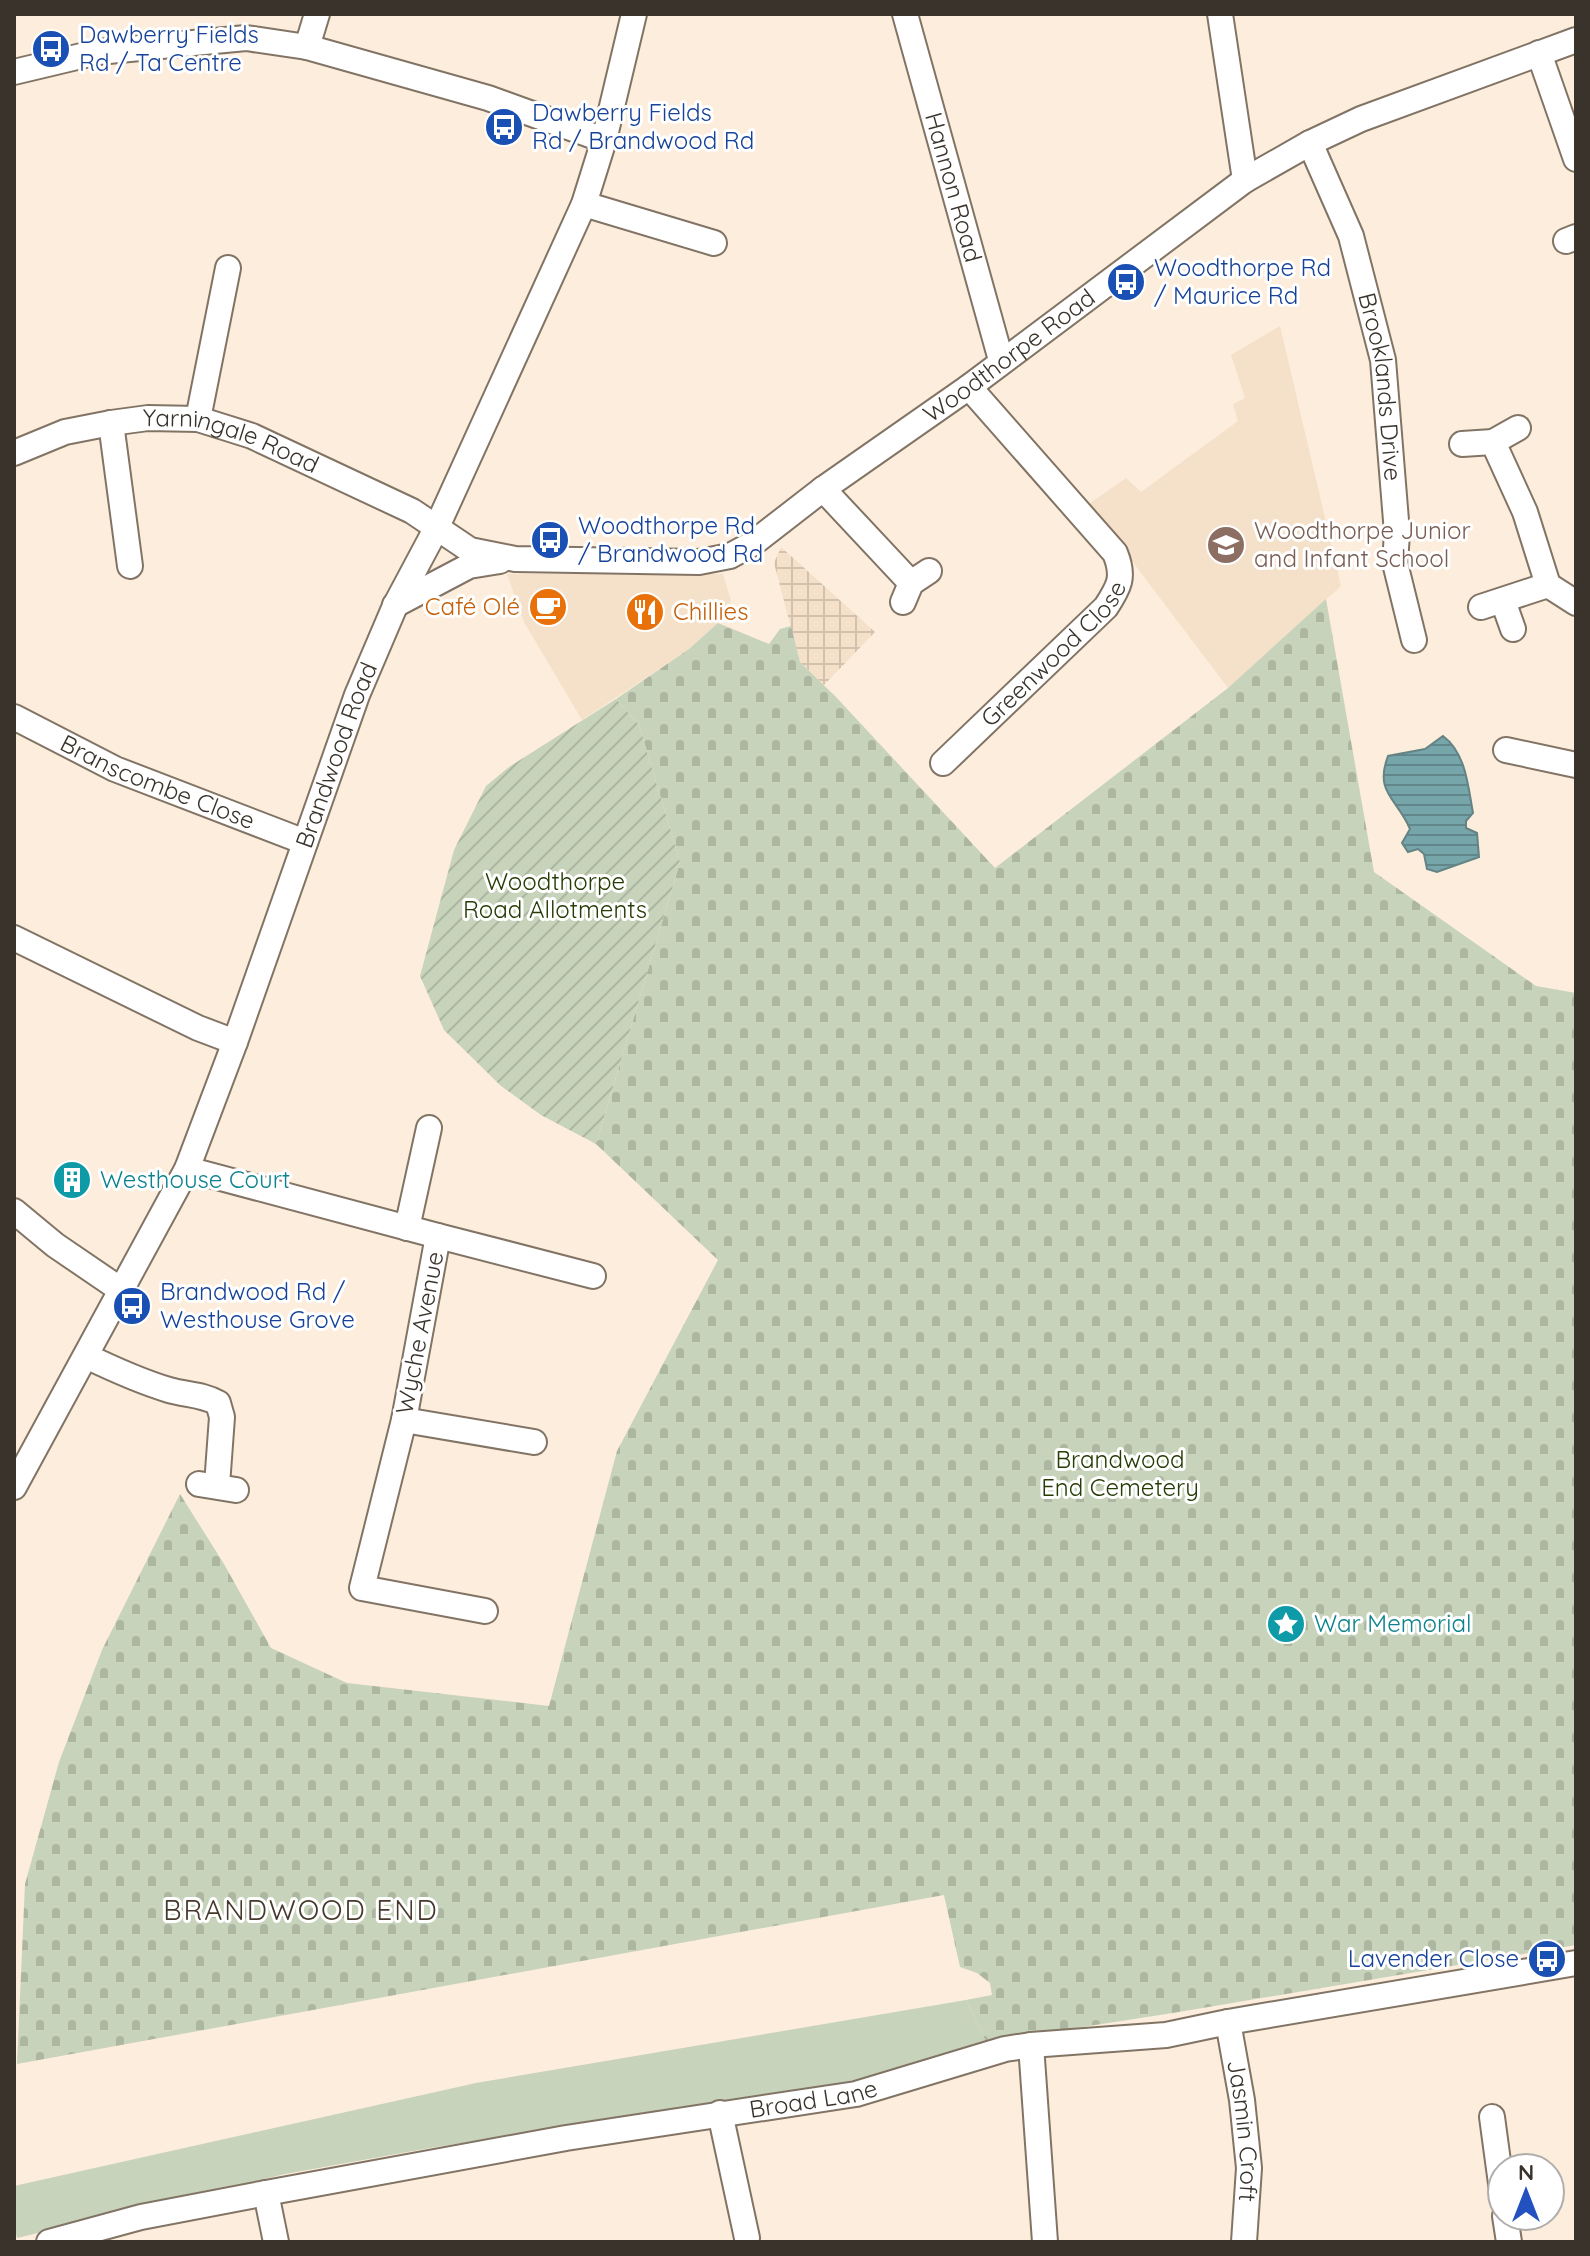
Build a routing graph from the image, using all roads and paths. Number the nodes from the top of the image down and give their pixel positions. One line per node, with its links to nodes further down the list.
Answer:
1 (317, 14): 6 (street)
2 (634, 14): 9 (street, Brandwood Road)
3 (905, 14): 16 (street, Hannon Road)
4 (1220, 14): 12 (street)
5 (1576, 40): 7 (street, Woodthorpe Road)
6 (307, 47): 8 (street); 9 (street)
7 (1539, 53): 10 (street, Woodthorpe Road); 11 (street)
8 (14, 72)
9 (604, 140): 13 (street, Brandwood Road)
10 (1310, 143): 12 (street, Woodthorpe Road); 33 (street, Brooklands Drive)
11 (1576, 159)
12 (1245, 180): 16 (street, Woodthorpe Road)
13 (584, 204): 14 (street); 25 (street, Brandwood Road)
14 (714, 243)
15 (228, 268): 18 (street)
16 (1001, 360): 17 (street, Woodthorpe Road)
17 (969, 387): 24 (street, Woodthorpe Road); 36 (street, Greenwood Close)
18 (198, 419): 19 (street, Yarningale Road); 25 (street, Yarningale Road)
19 (111, 423): 23 (street, Yarningale Road); 27 (street)
20 (1518, 428): 21 (street)
21 (1493, 442): 22 (street); 29 (street)
22 (1462, 444)
23 (14, 453)
24 (823, 489): 26 (street, Woodthorpe Road); 28 (street)
25 (436, 529): 26 (street, Woodthorpe Road); 31 (street, Brandwood Road)
26 (515, 559): 31 (street, Woodthorpe Road)
27 (130, 566)
28 (914, 585)
29 (1548, 585): 30 (street); 32 (street)
30 (1576, 603)
31 (395, 606): 38 (street, Brandwood Road)
32 (1513, 629)
33 (1414, 640)
34 (14, 717): 38 (street, Branscombe Close)
35 (1506, 750): 37 (street)
36 (944, 765)
37 (1576, 765)
38 (305, 842): 40 (street, Brandwood Road)
39 (14, 938): 40 (street)
40 (235, 1042): 42 (street, Brandwood Road)
41 (429, 1128): 44 (street)
42 (187, 1169): 44 (street, Wyche Avenue); 47 (street, Brandwood Road)
43 (14, 1211): 47 (street)
44 (407, 1228): 45 (street, Wyche Avenue)
45 (438, 1236): 46 (street); 49 (street, Wyche Avenue)
46 (593, 1276)
47 (121, 1290): 48 (street, Brandwood Road)
48 (86, 1356): 51 (street); 52 (street, Brandwood Road)
49 (404, 1420): 50 (street); 53 (street, Wyche Avenue)
50 (534, 1442)
51 (217, 1486)
52 (14, 1487)
53 (485, 1611)
54 (1576, 1963): 55 (street, Broad Lane)
55 (1228, 2022): 56 (street, Broad Lane); 65 (street, Jasmin Croft)
56 (1031, 2045): 57 (street, Broad Lane); 64 (street)
57 (720, 2113): 60 (street, Broad Lane); 61 (street)
58 (1491, 2118): 59 (street)
59 (1496, 2152)
60 (266, 2193): 62 (street, Broad Lane); 63 (street)
61 (748, 2241)
62 (49, 2242)
63 (276, 2242)
64 (1045, 2242)
65 (1244, 2242)

